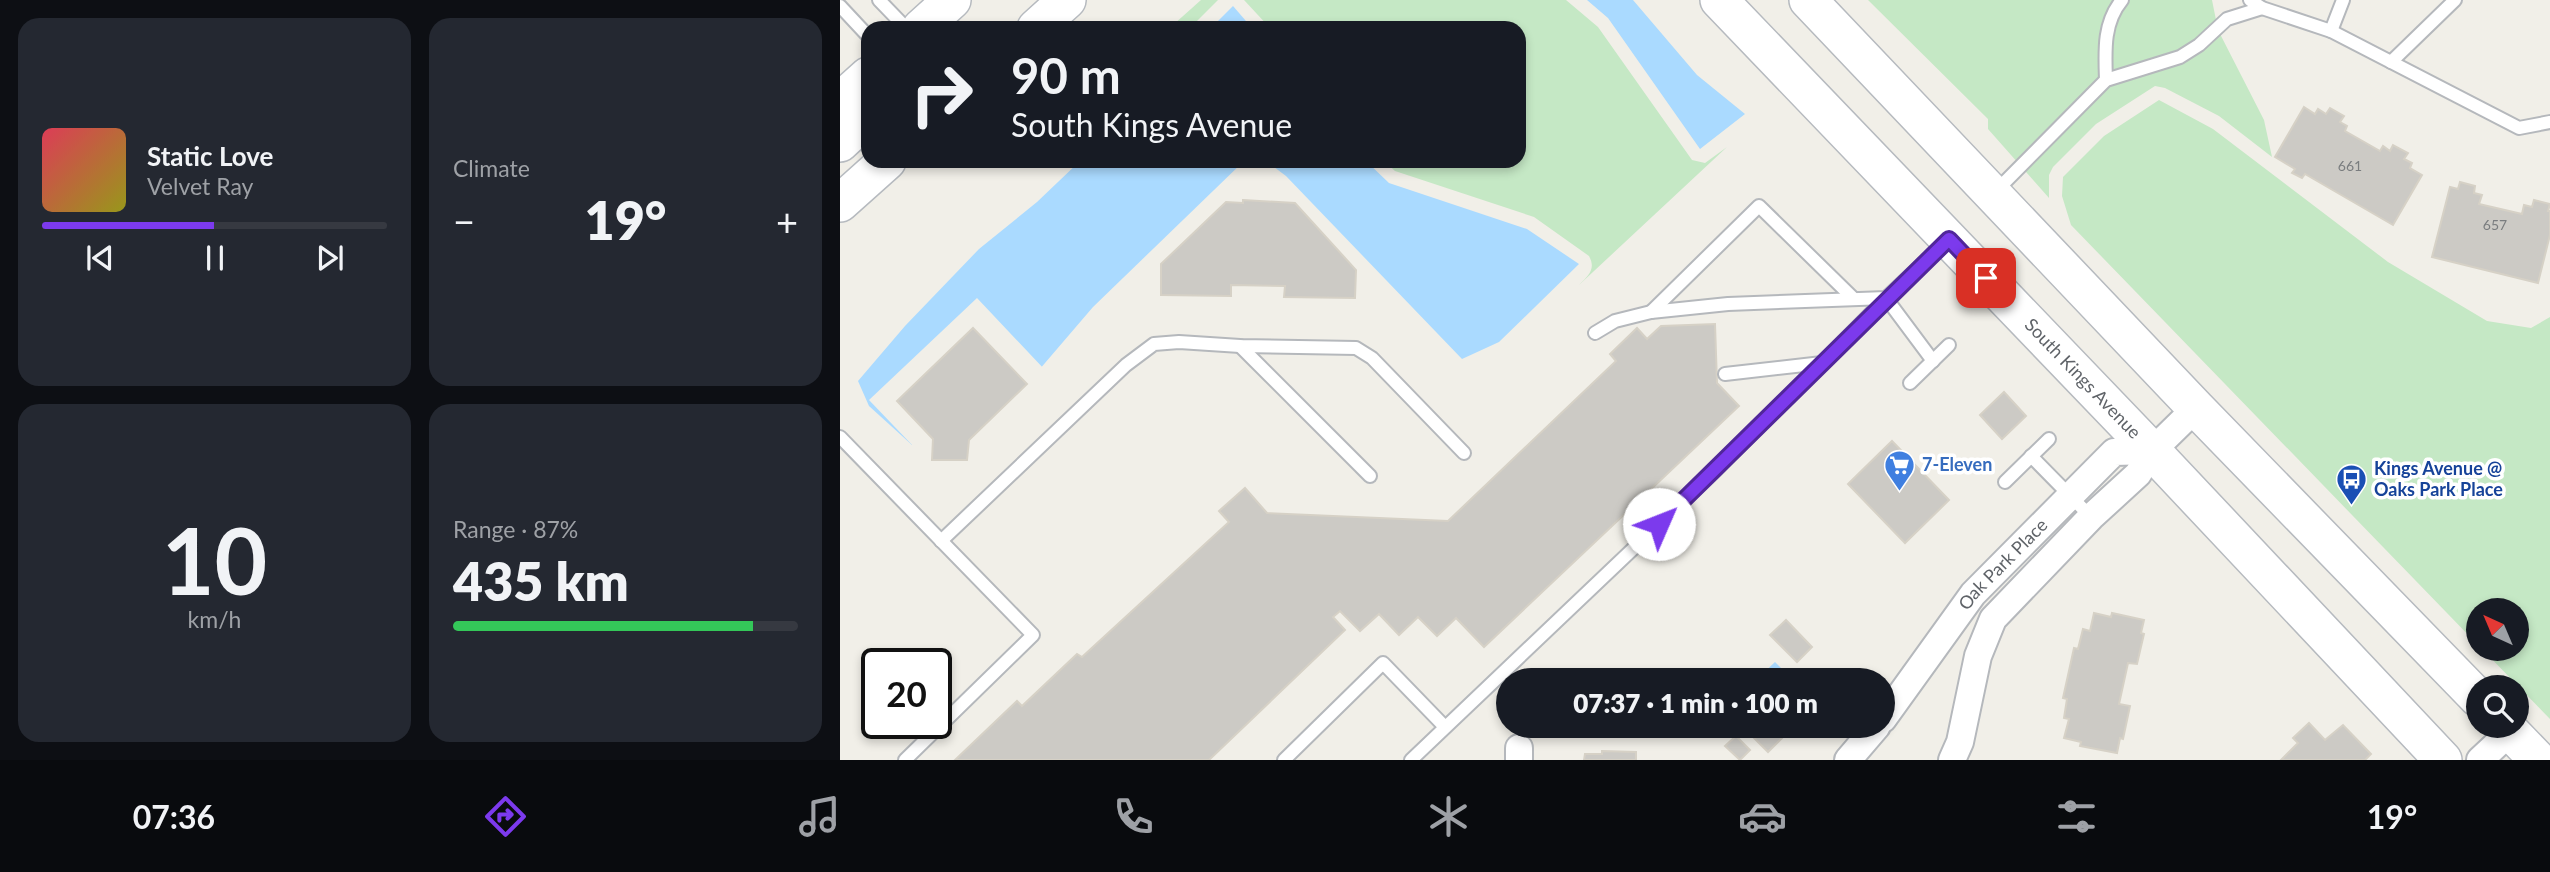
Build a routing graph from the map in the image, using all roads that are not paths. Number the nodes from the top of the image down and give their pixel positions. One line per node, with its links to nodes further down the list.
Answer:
1 (879, 0): 13 (lane)
2 (952, 0): 14 (main road)
3 (963, 0): 15 (main road)
4 (1067, 0): 16 (main road)
5 (1719, 0): 29 (main road, South Kings Avenue)
6 (1808, 0): 27 (main road)
7 (2122, 0): 20 (lane)
8 (2250, 0): 12 (lane)
9 (2343, 0): 18 (lane)
10 (2455, 0): 19 (lane)
11 (840, 6): 17 (lane)
12 (2262, 8): 18 (lane); 20 (lane)
13 (899, 21)
14 (929, 21)
15 (950, 21)
16 (1044, 21)
17 (861, 28)
18 (2331, 31): 19 (lane)
19 (2391, 62): 23 (lane)
20 (2106, 80): 27 (lane)
21 (861, 82): 22 (main road)
22 (840, 101)
23 (2550, 122)
24 (861, 124): 25 (main road)
25 (840, 143)
26 (879, 168): 28 (main road)
27 (1993, 194): 40 (main road)
28 (840, 204)
29 (1949, 239): 30 (lane); 43 (main road, South Kings Avenue)
30 (1886, 298): 31 (lane); 36 (lane); 37 (lane)
31 (1854, 299): 32 (lane); 32 (lane)
32 (1651, 312): 33 (lane)
33 (1595, 333)
34 (1950, 345): 36 (lane)
35 (1240, 346): 44 (lane); 46 (lane); 50 (lane)
36 (1933, 361): 39 (lane)
37 (1822, 363): 38 (lane); 55 (lane)
38 (1725, 374)
39 (1910, 383)
40 (2196, 408): 43 (street, Oak Park Place); 53 (main road)
41 (840, 437): 50 (lane)
42 (2049, 439): 45 (lane)
43 (2152, 451): 48 (street, Oak Park Place); 49 (street, Oak Park Place); 64 (main road, South Kings Avenue)
44 (1464, 453)
45 (2031, 456): 47 (lane); 48 (lane)
46 (1370, 476)
47 (2005, 482)
48 (2070, 496): 49 (lane); 51 (street, Oak Park Place)
49 (2091, 517): 52 (street, Oak Park Place)
50 (942, 541): 59 (lane)
51 (1941, 639): 52 (street); 54 (street, Oak Park Place)
52 (1978, 656): 63 (street, Oak Park Place)
53 (2466, 686)
54 (1895, 702)
55 (1445, 727): 60 (lane); 61 (lane)
56 (1867, 738): 62 (street)
57 (2500, 738): 65 (street)
58 (2517, 738): 66 (main road)
59 (905, 760)
60 (1284, 760)
61 (1411, 760)
62 (1848, 760)
63 (1952, 760)
64 (2443, 760)
65 (2480, 760)
66 (2538, 760)

